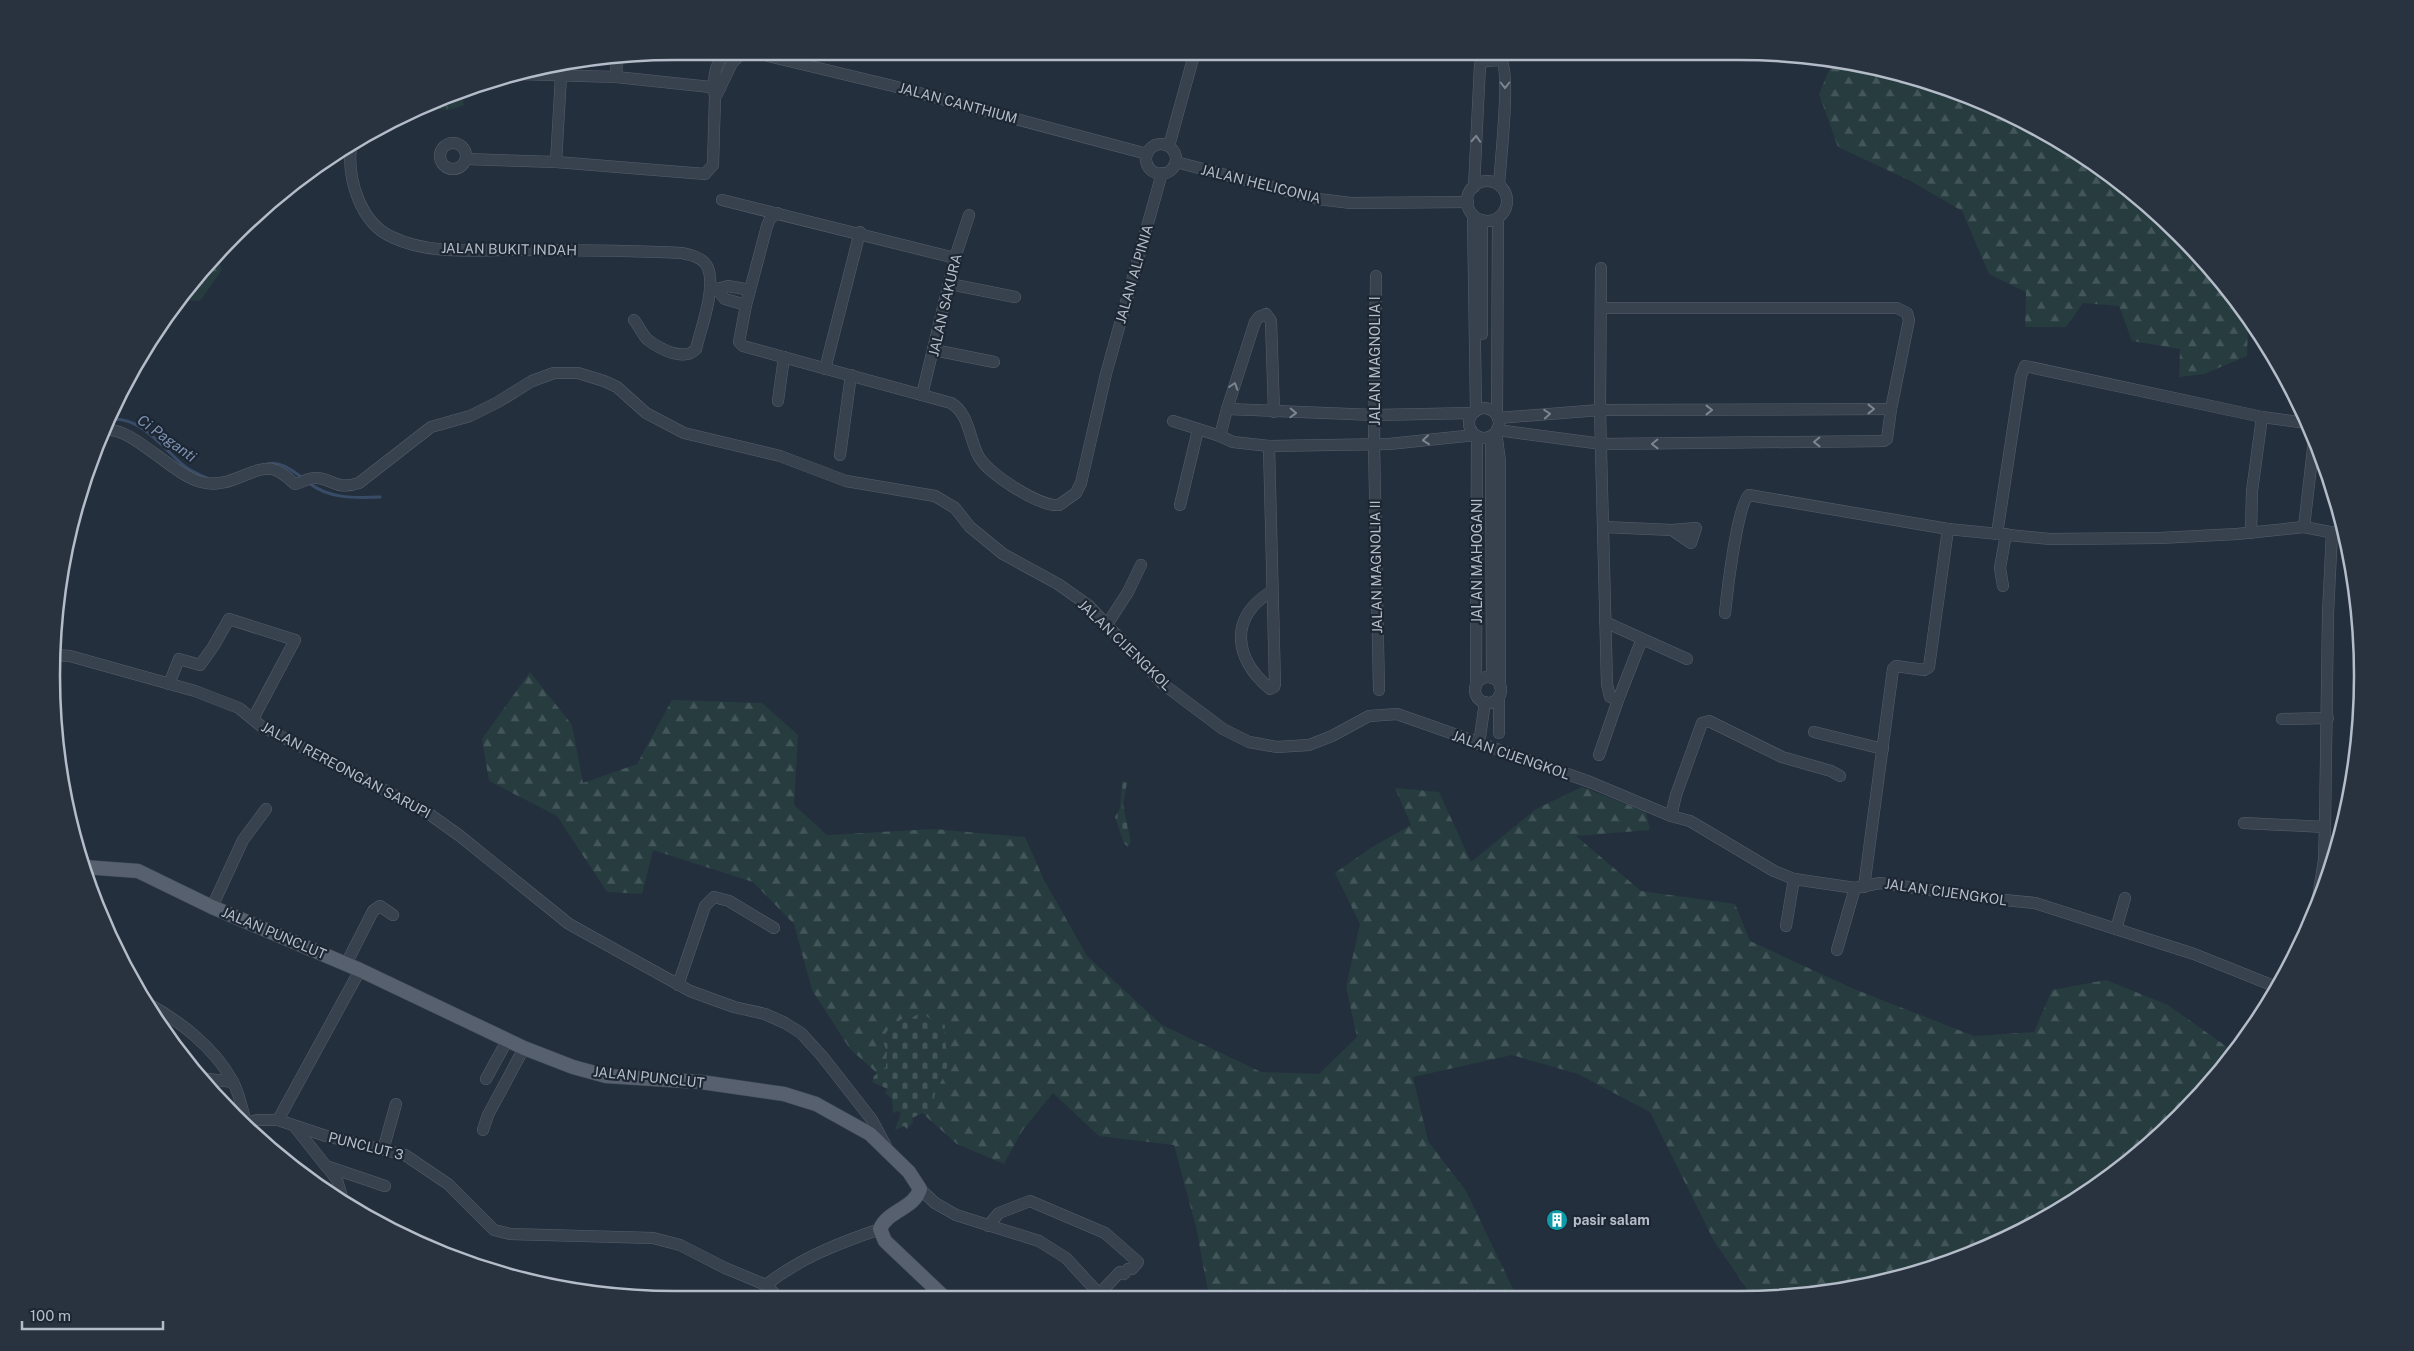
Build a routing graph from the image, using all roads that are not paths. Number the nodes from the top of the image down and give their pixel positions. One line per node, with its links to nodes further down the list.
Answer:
1 (720, 60): 9 (street)
2 (736, 60): 9 (street)
3 (785, 60): 12 (street, JALAN CANTHIUM)
4 (1193, 60): 10 (street)
5 (617, 63): 8 (street)
6 (542, 75): 7 (street)
7 (561, 76): 8 (street); 14 (street)
8 (616, 78): 9 (street)
9 (716, 91): 14 (street)
10 (1170, 146): 12 (street); 15 (street)
11 (351, 153): 29 (street, JALAN BUKIT INDAH)
12 (1147, 154): 16 (street)
13 (466, 159): 14 (street)
14 (556, 162)
15 (1176, 162): 16 (street); 20 (street, JALAN HELICONIA)
16 (1162, 174): 40 (street, JALAN ALPINIA)
17 (1499, 185): 18 (street); 18 (street, one-way to 17); 23 (street)
18 (1474, 187): 20 (street)
19 (722, 200): 21 (street)
20 (1468, 202): 23 (street)
21 (778, 213): 24 (street); 30 (street)
22 (969, 215): 25 (street, JALAN SAKURA)
23 (1486, 218): 50 (street); 50 (street)
24 (860, 232): 25 (street); 38 (street)
25 (955, 258): 28 (street, JALAN SAKURA)
26 (1601, 268): 33 (street)
27 (1376, 276): 46 (street, JALAN MAGNOLIA I)
28 (950, 284): 31 (street); 35 (street, JALAN SAKURA)
29 (714, 289): 30 (street); 32 (street); 34 (street)
30 (750, 290): 32 (street)
31 (1015, 297)
32 (746, 305): 36 (street)
33 (1601, 308): 43 (street); 44 (street)
34 (634, 320)
35 (934, 350): 37 (street); 40 (street, JALAN SAKURA)
36 (784, 357): 38 (street); 41 (street)
37 (994, 362)
38 (825, 369): 39 (street)
39 (851, 375): 40 (street); 58 (street)
40 (922, 395)
41 (778, 401)
42 (1227, 409): 45 (street); 45 (street, one-way to 45); 53 (street)
43 (1891, 409): 44 (street, one-way to 43); 54 (street, one-way to 54)
44 (1600, 410): 50 (street, one-way to 44); 54 (street)
45 (1274, 412): 46 (street, one-way to 46)
46 (1375, 415): 50 (street); 55 (street, JALAN MAGNOLIA I)
47 (2262, 416): 49 (street); 65 (street); 67 (street)
48 (1173, 421): 51 (street)
49 (2299, 422)
50 (1486, 424): 54 (street); 55 (street, one-way to 55); 77 (street); 77 (street, JALAN MAHOGANI); 80 (street)
51 (1198, 430): 53 (street); 59 (street)
52 (111, 431): 73 (street, JALAN CIJENGKOL)
53 (1220, 436): 56 (street)
54 (1602, 444): 61 (street)
55 (1374, 445): 56 (street); 79 (street, JALAN MAGNOLIA II)
56 (1269, 446): 70 (street)
57 (2312, 454): 60 (street)
58 (840, 455)
59 (1180, 505)
60 (2304, 526): 64 (street); 65 (street)
61 (1604, 527): 63 (street); 72 (street)
62 (1948, 529): 67 (street); 71 (street); 89 (street)
63 (1672, 530)
64 (2332, 532): 66 (street); 83 (street)
65 (2251, 533): 67 (street)
66 (2337, 533)
67 (2001, 534): 69 (street)
68 (1142, 565): 73 (street)
69 (2003, 586)
70 (1272, 591): 70 (street)
71 (1724, 613)
72 (1605, 622): 74 (street); 81 (street)
73 (1108, 623): 88 (street, JALAN CIJENGKOL)
74 (1642, 638): 76 (street); 81 (street)
75 (61, 655): 78 (street, JALAN REREONGAN SARUPI)
76 (1687, 658)
77 (1484, 681): 80 (street); 82 (street)
78 (169, 684): 84 (street, JALAN REREONGAN SARUPI); 84 (street)
79 (1379, 690)
80 (1500, 692): 82 (street); 87 (street)
81 (1618, 700): 90 (street)
82 (1485, 702): 88 (street)
83 (2328, 718): 85 (street); 95 (street)
84 (253, 719): 109 (street, JALAN REREONGAN SARUPI)
85 (2282, 719)
86 (1814, 732): 89 (street)
87 (1499, 733)
88 (1479, 744): 93 (street, JALAN CIJENGKOL)
89 (1883, 749): 99 (street)
90 (1599, 755)
91 (1840, 776): 93 (street)
92 (266, 808): 101 (street)
93 (1671, 816): 98 (street, JALAN CIJENGKOL)
94 (2244, 823): 95 (street)
95 (2326, 827): 96 (street)
96 (2323, 867)
97 (91, 868): 101 (main road, JALAN PUNCLUT)
98 (1794, 880): 99 (street, JALAN CIJENGKOL); 103 (street)
99 (1859, 888): 105 (street, JALAN CIJENGKOL); 106 (street)
100 (2125, 898): 105 (street)
101 (212, 907): 107 (main road, JALAN PUNCLUT)
102 (393, 915): 107 (street)
103 (1786, 926)
104 (774, 928): 109 (street)
105 (2116, 929): 110 (street, JALAN CIJENGKOL)
106 (1837, 950)
107 (346, 964): 108 (main road, JALAN PUNCLUT)
108 (360, 970): 112 (main road, JALAN PUNCLUT); 119 (street)
109 (678, 985): 124 (street, JALAN REREONGAN SARUPI)
110 (2271, 985)
111 (160, 1011): 116 (street, PUNCLUT 3)
112 (508, 1039): 113 (main road, JALAN PUNCLUT); 115 (street)
113 (524, 1048): 122 (street); 124 (main road, JALAN PUNCLUT)
114 (212, 1079): 116 (street)
115 (486, 1079)
116 (233, 1082): 118 (street, PUNCLUT 3)
117 (396, 1104): 123 (street)
118 (241, 1112)
119 (278, 1120): 120 (street, PUNCLUT 3); 121 (street, PUNCLUT 3)
120 (252, 1122)
121 (296, 1127): 123 (street, PUNCLUT 3); 125 (street)
122 (483, 1130)
123 (382, 1150): 131 (street, PUNCLUT 3)
124 (889, 1150): 127 (main road, JALAN PUNCLUT)
125 (326, 1166): 126 (street); 128 (street)
126 (385, 1186)
127 (920, 1189): 129 (street); 130 (main road)
128 (340, 1191)
129 (988, 1226): 134 (street); 135 (street)
130 (880, 1229): 131 (street); 133 (main road)
131 (766, 1285): 132 (street)
132 (772, 1291)
133 (938, 1291)
134 (1097, 1291)
135 (1104, 1291)

